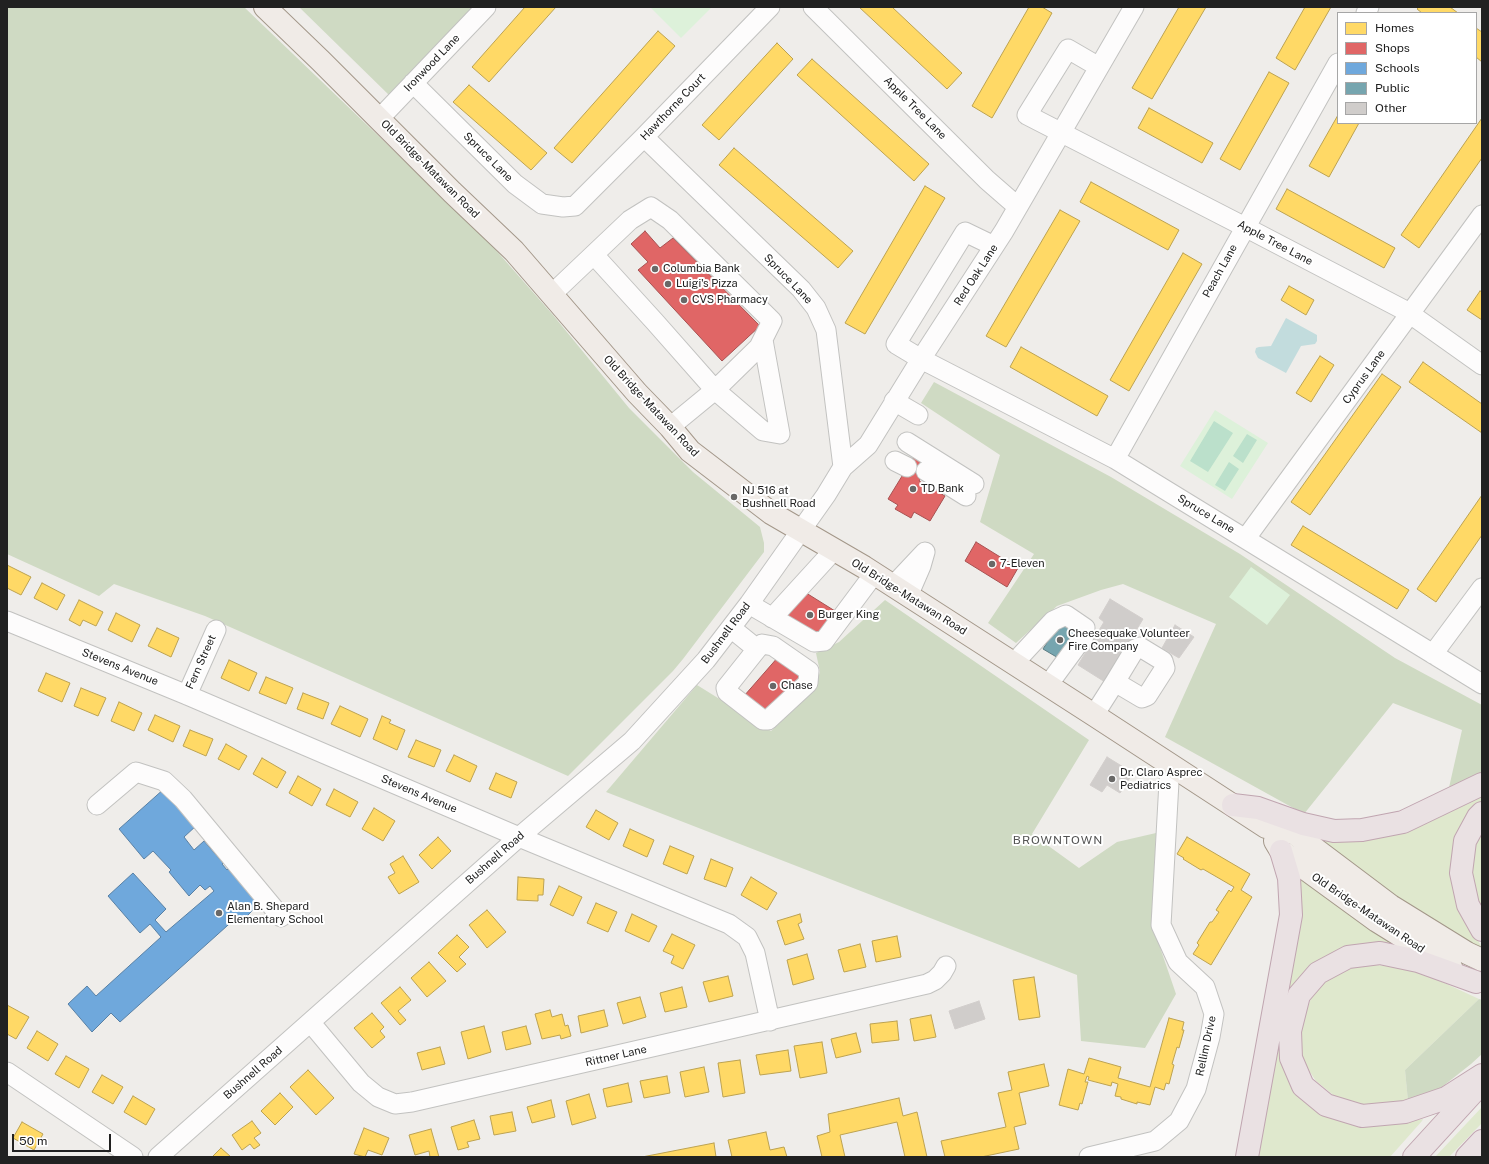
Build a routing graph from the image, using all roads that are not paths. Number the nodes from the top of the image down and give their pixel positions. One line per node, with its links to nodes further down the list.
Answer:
1 (264, 7): 9 (main road, Old Bridge-Matawan Road)
2 (486, 7): 8 (street, Ironwood Lane)
3 (770, 7): 11 (street, Hawthorne Court)
4 (813, 7): 13 (street, Apple Tree Lane)
5 (1134, 7): 7 (street, Red Oak Lane)
6 (1337, 65): 15 (street, Peach Lane)
7 (1099, 67): 10 (street, Red Oak Lane); 10 (street, Apple Tree Lane)
8 (413, 83): 9 (street, Ironwood Lane); 12 (street, Spruce Lane)
9 (379, 118): 18 (main road, Old Bridge-Matawan Road)
10 (1061, 133): 13 (street, Red Oak Lane); 15 (street, Apple Tree Lane)
11 (644, 137): 12 (street, Hawthorne Court); 29 (street, Spruce Lane)
12 (575, 206)
13 (1018, 207): 16 (street, Red Oak Lane)
14 (1482, 216): 19 (street, Cyprus Lane)
15 (1245, 227): 19 (street, Apple Tree Lane); 27 (street, Peach Lane)
16 (994, 246): 21 (street, Red Oak Lane); 21 (street, Spruce Lane)
17 (594, 255): 18 (street); 20 (street); 23 (street)
18 (552, 294): 26 (main road, Old Bridge-Matawan Road)
19 (1410, 314): 22 (street, Apple Tree Lane); 31 (street, Cyprus Lane)
20 (763, 340): 23 (street); 23 (street)
21 (921, 359): 24 (street, Red Oak Lane); 27 (street, Spruce Lane)
22 (1482, 365)
23 (715, 390): 26 (street)
24 (894, 401): 25 (street); 29 (street, Red Oak Lane)
25 (918, 415)
26 (670, 427): 30 (main road, Old Bridge-Matawan Road)
27 (1115, 459): 31 (street, Spruce Lane)
28 (911, 460): 28 (street)
29 (844, 467): 30 (street, Red Oak Lane)
30 (800, 530): 32 (main road, Old Bridge-Matawan Road); 35 (street, Bushnell Road)
31 (1246, 538): 41 (street, Spruce Lane)
32 (834, 550): 33 (main road, Old Bridge-Matawan Road); 36 (street)
33 (874, 574): 36 (street); 42 (main road, Old Bridge-Matawan Road)
34 (1482, 588): 41 (street)
35 (749, 604): 36 (street); 38 (street, Bushnell Road)
36 (772, 618)
37 (7, 621): 46 (street, Stevens Avenue)
38 (731, 628): 40 (street); 54 (street, Bushnell Road)
39 (216, 630): 46 (street, Fern Street)
40 (757, 649): 40 (street)
41 (1433, 654): 44 (street, Spruce Lane)
42 (1013, 664): 45 (main road, Old Bridge-Matawan Road); 45 (street)
43 (1115, 682): 47 (street)
44 (1482, 684)
45 (1048, 685): 47 (main road, Old Bridge-Matawan Road)
46 (187, 695): 54 (street, Stevens Avenue)
47 (1094, 715): 48 (main road, Old Bridge-Matawan Road)
48 (1170, 764): 51 (main road, Old Bridge-Matawan Road); 69 (street, Rellim Drive)
49 (1482, 784): 51 (highway)
50 (97, 805): 56 (street)
51 (1232, 805): 53 (main road, Old Bridge-Matawan Road)
52 (1482, 813): 57 (highway)
53 (1266, 827): 55 (main road, Old Bridge-Matawan Road); 58 (main road, Old Bridge-Matawan Road)
54 (520, 837): 61 (street, Stevens Avenue); 62 (street, Bushnell Road)
55 (1281, 851): 60 (main road, Old Bridge-Matawan Road); 70 (highway)
56 (281, 917)
57 (1482, 930)
58 (1482, 960)
59 (946, 966): 61 (street, Rittner Lane)
60 (1479, 983): 64 (highway)
61 (770, 1021): 62 (street, Rittner Lane)
62 (311, 1023): 68 (street, Bushnell Road)
63 (7, 1072): 67 (street)
64 (1482, 1075)
65 (1482, 1083): 71 (highway)
66 (1482, 1141): 72 (highway)
67 (134, 1157)
68 (158, 1157)
69 (1089, 1157)
70 (1247, 1157)
71 (1414, 1157)
72 (1467, 1157)

